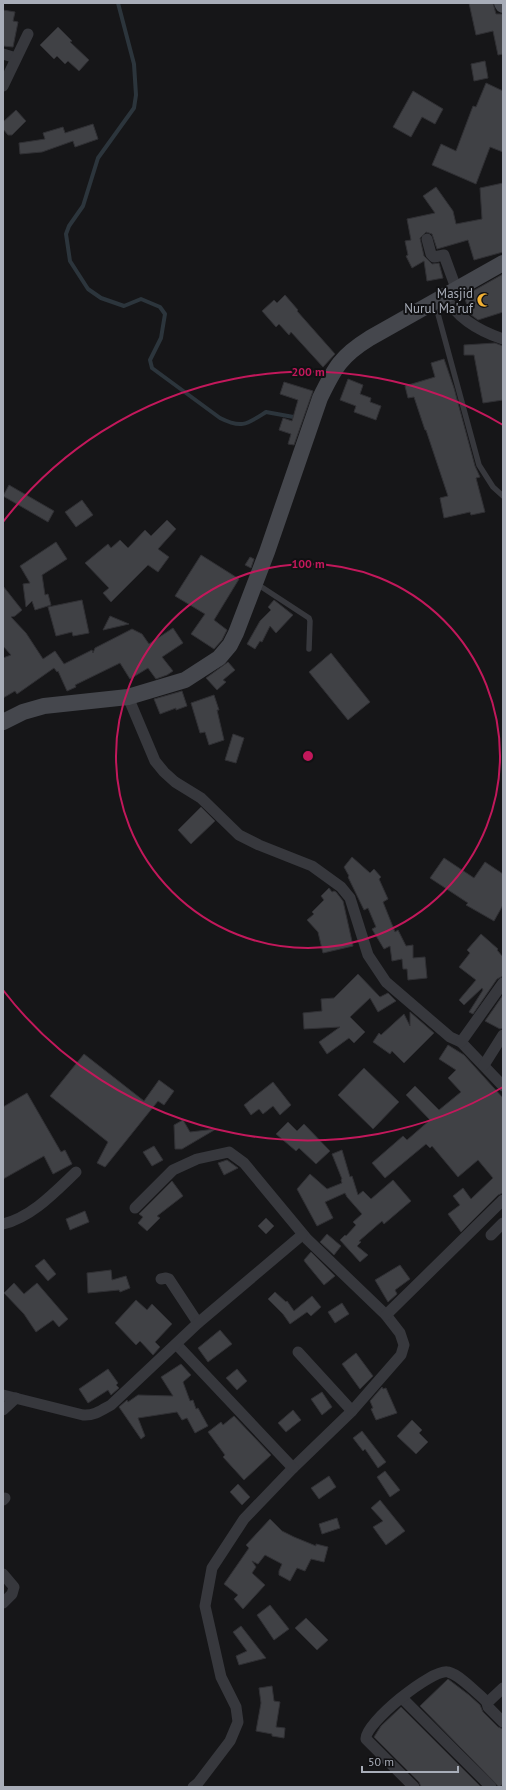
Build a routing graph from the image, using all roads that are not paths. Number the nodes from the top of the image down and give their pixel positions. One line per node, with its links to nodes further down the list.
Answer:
1 (28, 34): 3 (street)
2 (3, 54): 3 (street)
3 (16, 58): 4 (street)
4 (3, 86)
5 (427, 239): 7 (street)
6 (503, 262): 7 (street)
7 (445, 295): 8 (street); 9 (lane); 10 (street)
8 (503, 339)
9 (503, 496)
10 (255, 583): 11 (lane); 12 (street)
11 (309, 649)
12 (128, 697): 13 (street); 16 (street)
13 (3, 722)
14 (503, 983): 16 (street)
15 (503, 1035): 17 (street)
16 (461, 1042): 17 (street)
17 (484, 1065): 18 (street)
18 (503, 1086)
19 (76, 1172): 23 (street)
20 (503, 1200): 27 (street)
21 (135, 1208): 24 (street)
22 (503, 1223): 25 (street)
23 (3, 1224)
24 (302, 1234): 27 (street); 28 (street)
25 (491, 1235)
26 (161, 1279): 28 (street)
27 (386, 1315): 34 (street)
28 (198, 1323): 29 (street)
29 (177, 1345): 32 (street); 35 (street)
30 (298, 1352): 34 (street)
31 (3, 1395): 32 (street)
32 (16, 1398): 33 (street)
33 (3, 1410)
34 (352, 1411): 35 (street)
35 (293, 1468): 42 (street)
36 (3, 1574): 37 (street)
37 (3, 1604)
38 (503, 1688): 40 (street)
39 (402, 1698): 40 (street); 43 (street); 44 (street)
40 (487, 1702): 41 (street)
41 (503, 1722)
42 (193, 1787)
43 (414, 1787)
44 (491, 1787)

